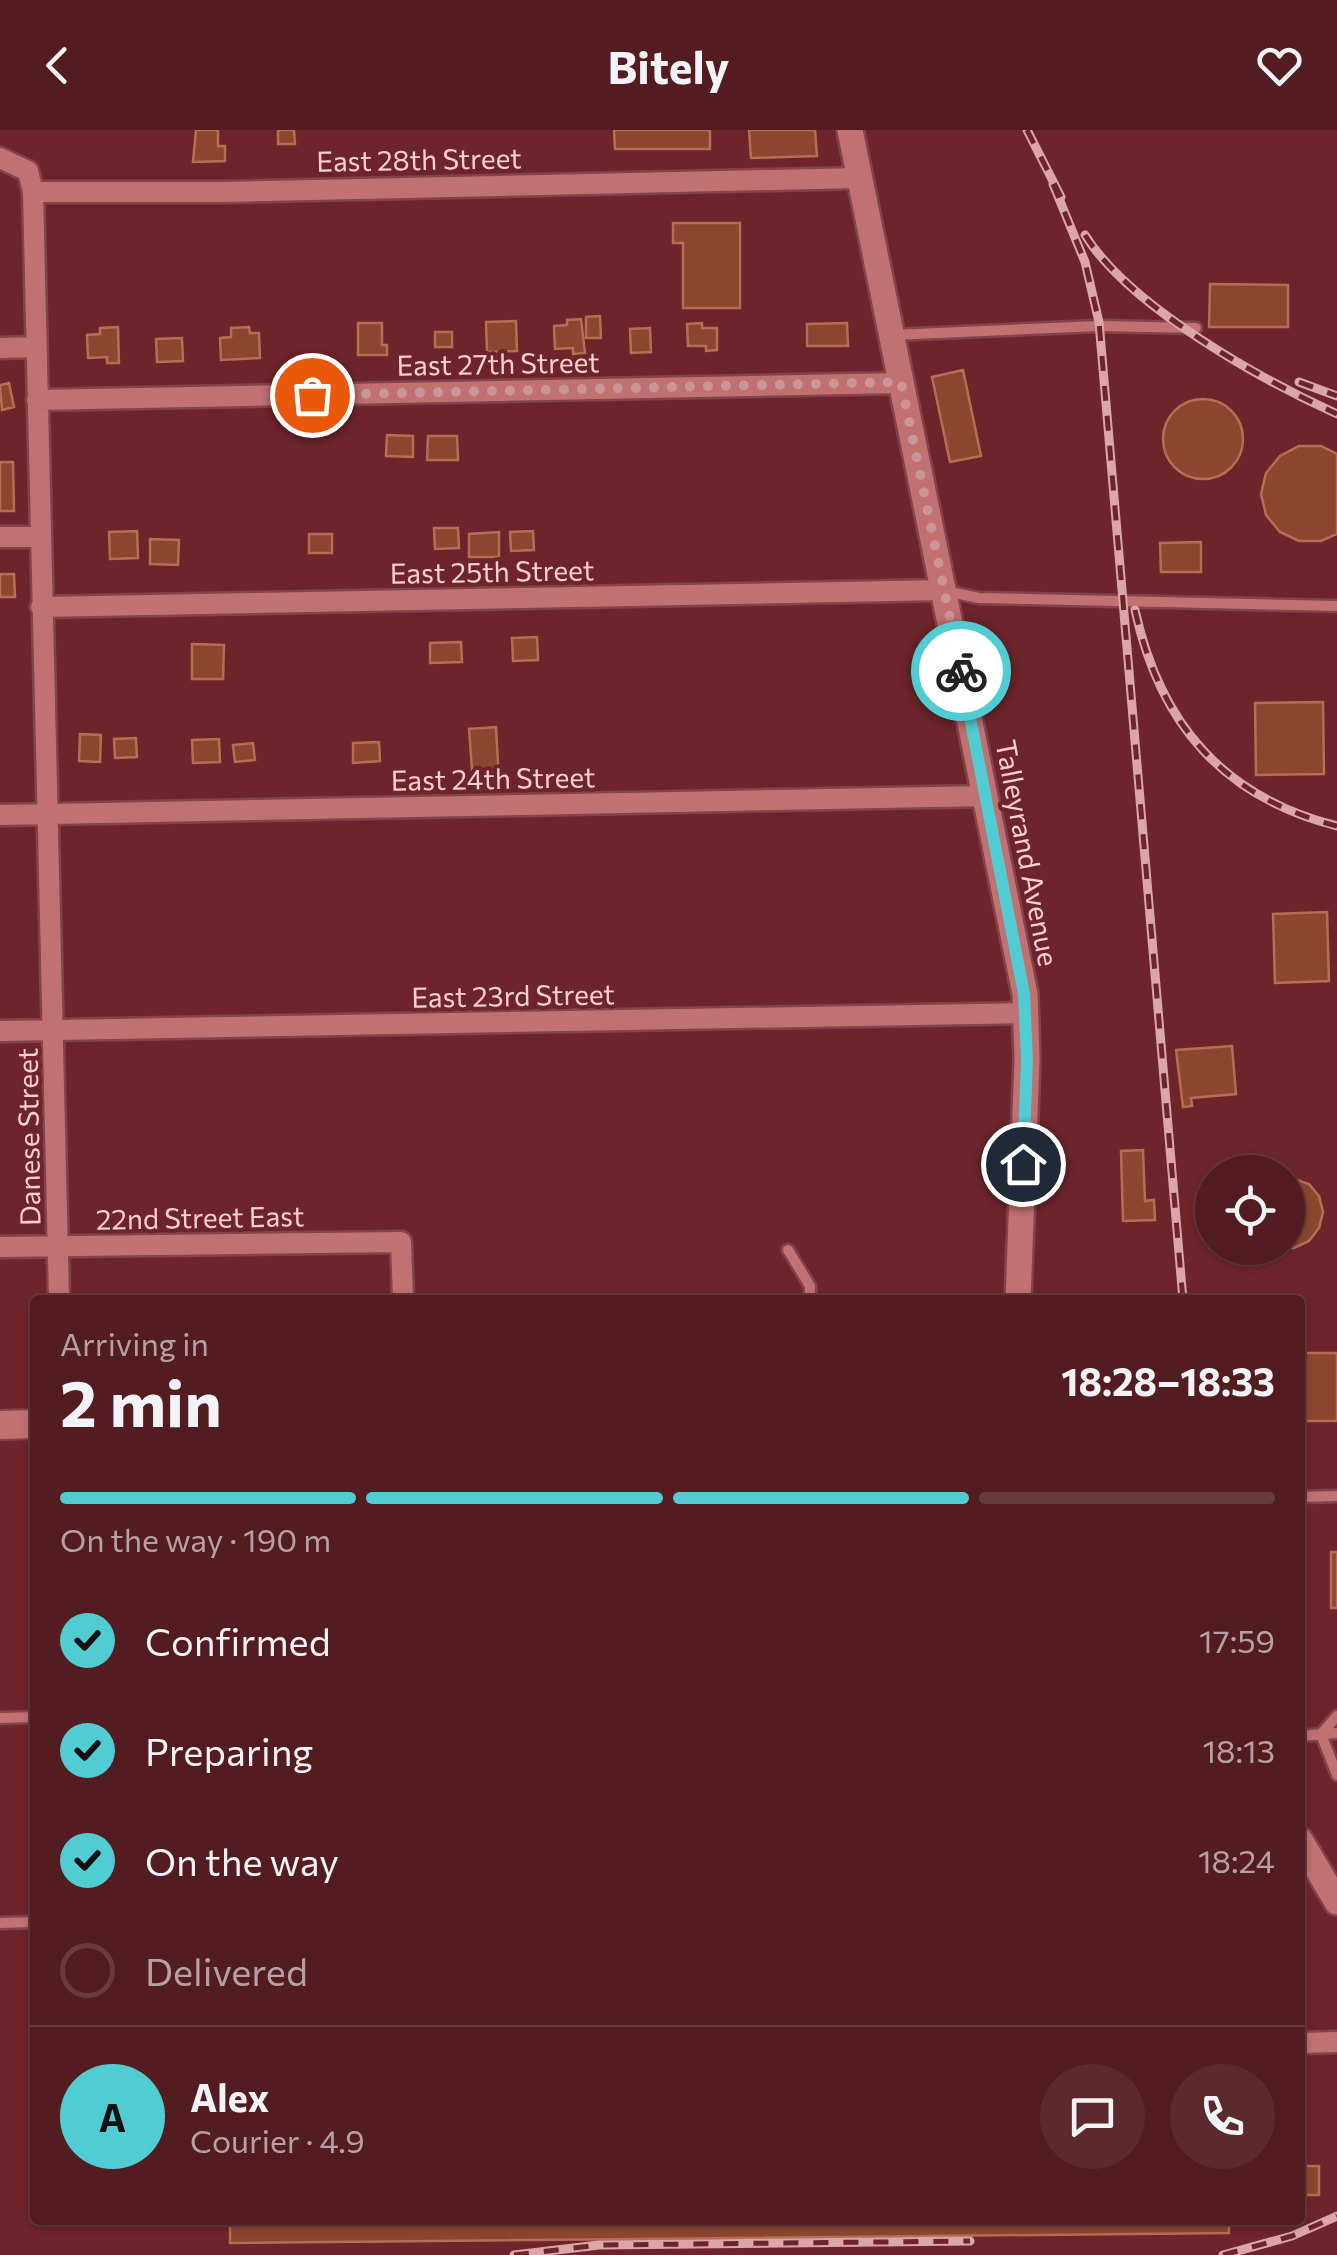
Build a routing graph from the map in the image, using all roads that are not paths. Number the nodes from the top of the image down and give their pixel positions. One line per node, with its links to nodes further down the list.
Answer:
1 (850, 130): 3 (street, Talleyrand Avenue)
2 (0, 158): 4 (street)
3 (860, 178): 4 (street, East 28th Street); 6 (street, Talleyrand Avenue)
4 (34, 192): 7 (street, Danese Street)
5 (1196, 328): 6 (lane)
6 (891, 335): 9 (street, Talleyrand Avenue)
7 (36, 347): 8 (street); 10 (street, Danese Street)
8 (0, 348)
9 (901, 382): 10 (street, East 27th Street); 13 (street, Talleyrand Avenue)
10 (37, 400): 11 (street, Danese Street)
11 (40, 536): 12 (street); 15 (street, Danese Street)
12 (0, 538)
13 (944, 590): 14 (lane); 15 (street, East 25th Street); 16 (street, Talleyrand Avenue)
14 (1337, 606)
15 (41, 608): 18 (street, Danese Street)
16 (986, 796): 18 (street, East 24th Street); 19 (street, Talleyrand Avenue)
17 (0, 814): 18 (street, East 24th Street)
18 (48, 814): 20 (street, Danese Street)
19 (1027, 1013): 20 (street, East 23rd Street); 28 (street, Talleyrand Avenue)
20 (53, 1030): 21 (street, East 23rd Street); 22 (street, Danese Street)
21 (0, 1031)
22 (58, 1246): 23 (street, 22nd Street East); 25 (street, Danese Street); 26 (street, 22nd Street East)
23 (0, 1247)
24 (788, 1250): 27 (lane)
25 (59, 1295)
26 (403, 1295)
27 (810, 1295)
28 (1018, 1295)
29 (30, 1424): 30 (main road)
30 (0, 1425)
31 (1337, 1496): 32 (lane)
32 (1305, 1497)
33 (1337, 1716): 36 (lane)
34 (30, 1717): 35 (lane)
35 (0, 1718)
36 (1321, 1734): 37 (lane); 38 (lane); 39 (lane)
37 (1337, 1734)
38 (1305, 1736)
39 (1337, 1776)
40 (1305, 1848): 41 (street)
41 (1337, 1902)
42 (30, 1922): 43 (lane)
43 (0, 1924)
44 (1337, 2042): 45 (street)
45 (1305, 2043)

